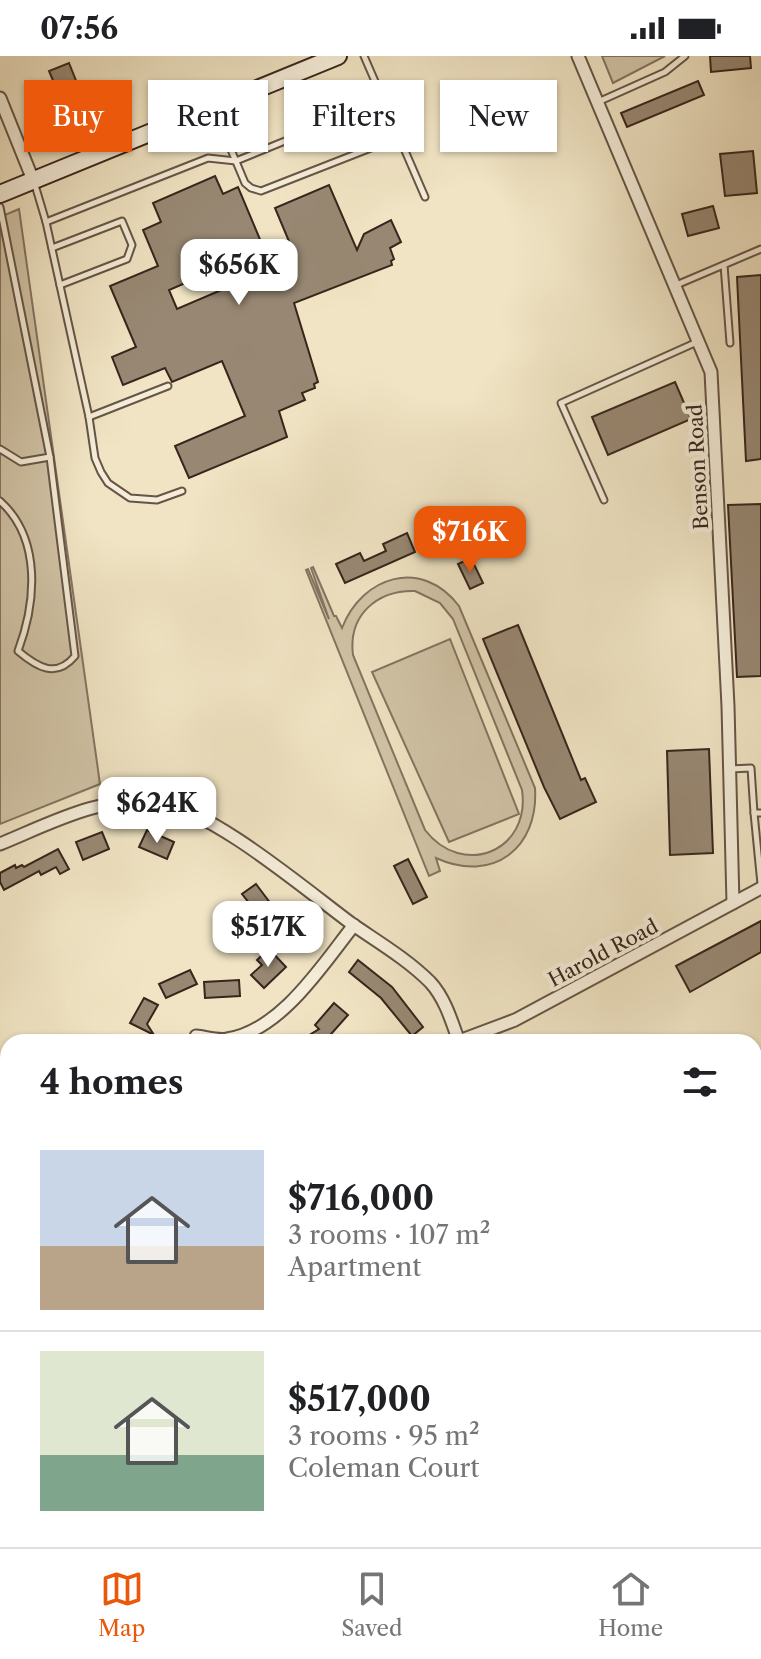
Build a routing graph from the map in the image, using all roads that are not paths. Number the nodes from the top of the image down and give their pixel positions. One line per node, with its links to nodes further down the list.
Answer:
1 (364, 56): 5 (lane)
2 (578, 56): 8 (street, Benson Road)
3 (685, 56): 8 (lane)
4 (330, 57): 6 (main road)
5 (374, 80)
6 (268, 83)
7 (0, 98): 15 (street)
8 (598, 103): 24 (street, Benson Road)
9 (148, 133): 15 (main road)
10 (284, 141): 14 (lane)
11 (232, 152): 14 (lane)
12 (361, 152): 14 (lane)
13 (406, 152): 17 (lane)
14 (236, 161): 19 (lane)
15 (33, 180): 16 (main road); 19 (lane)
16 (0, 194)
17 (425, 197)
18 (0, 207): 30 (lane)
19 (46, 222): 20 (lane)
20 (52, 248): 23 (lane); 23 (lane)
21 (761, 249): 22 (lane)
22 (724, 265): 24 (lane); 26 (lane)
23 (60, 285): 28 (lane)
24 (673, 286): 25 (street, Benson Road)
25 (697, 342): 32 (lane); 34 (street, Benson Road)
26 (730, 343)
27 (168, 386): 28 (lane)
28 (89, 417): 31 (lane)
29 (0, 449): 30 (lane)
30 (50, 457): 33 (lane)
31 (182, 491)
32 (604, 500)
33 (0, 501)
34 (730, 769): 35 (lane); 39 (street, Benson Road)
35 (758, 813): 37 (lane)
36 (0, 844): 40 (street)
37 (759, 856): 38 (lane)
38 (761, 886): 39 (street, Harold Road)
39 (733, 903): 43 (street, Harold Road)
40 (354, 925): 41 (street); 42 (street)
41 (242, 1034)
42 (456, 1034)
43 (476, 1034)

